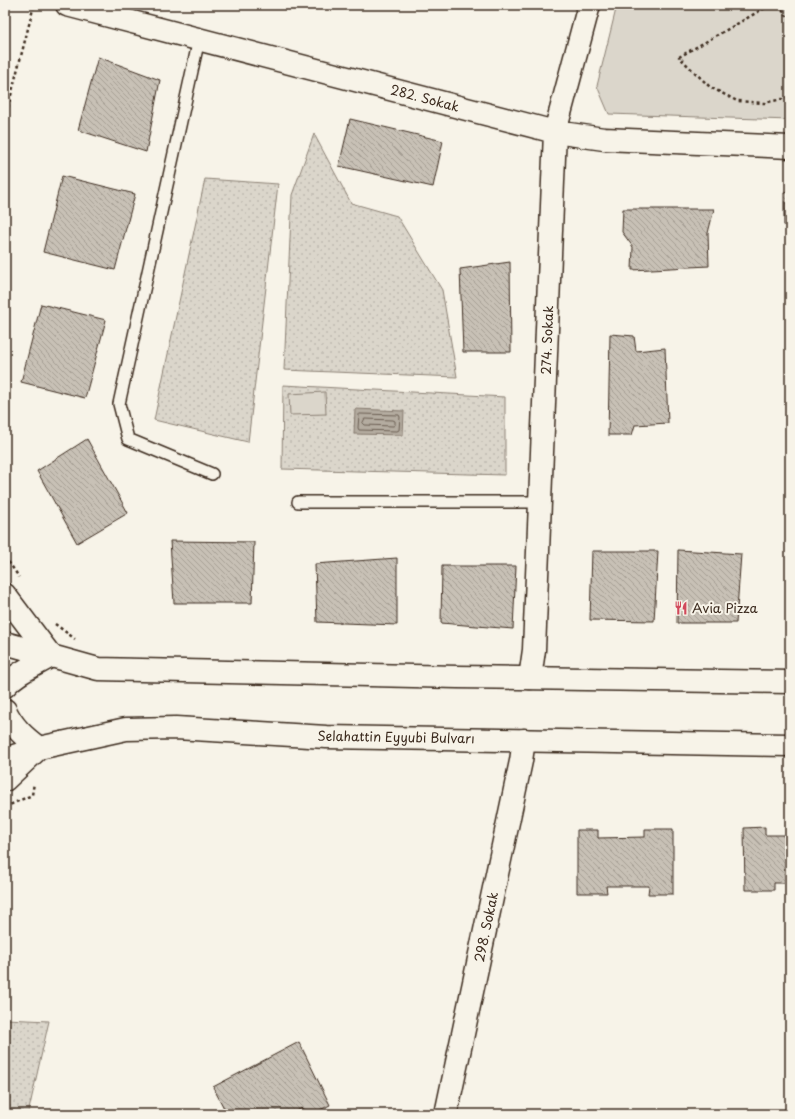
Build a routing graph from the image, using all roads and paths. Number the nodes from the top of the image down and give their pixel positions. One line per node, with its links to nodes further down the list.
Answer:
1 (34, 5): 9 (path)
2 (67, 5): 7 (main road, 282. Sokak)
3 (589, 5): 10 (main road, 274. Sokak)
4 (770, 5): 8 (path)
5 (778, 5): 6 (path)
6 (790, 20)
7 (199, 39): 10 (main road, 282. Sokak); 12 (lane)
8 (790, 96)
9 (5, 119)
10 (555, 132): 11 (main road, 282. Sokak); 14 (main road, 274. Sokak)
11 (790, 147)
12 (212, 474)
13 (298, 502): 14 (lane)
14 (540, 502): 18 (main road, 274. Sokak)
15 (5, 595): 17 (main road)
16 (5, 643): 17 (main road)
17 (51, 656): 18 (main road); 20 (main road)
18 (530, 678): 19 (main road)
19 (790, 682)
20 (5, 686)
21 (5, 710): 24 (main road)
22 (524, 740): 23 (main road, Selahattin Eyyubi Bulvarı); 24 (main road, Selahattin Eyyubi Bulvarı); 27 (main road, 298. Sokak)
23 (790, 745)
24 (39, 748): 25 (main road, Selahattin Eyyubi Bulvarı); 26 (main road)
25 (5, 759)
26 (5, 780)
27 (446, 1114)

